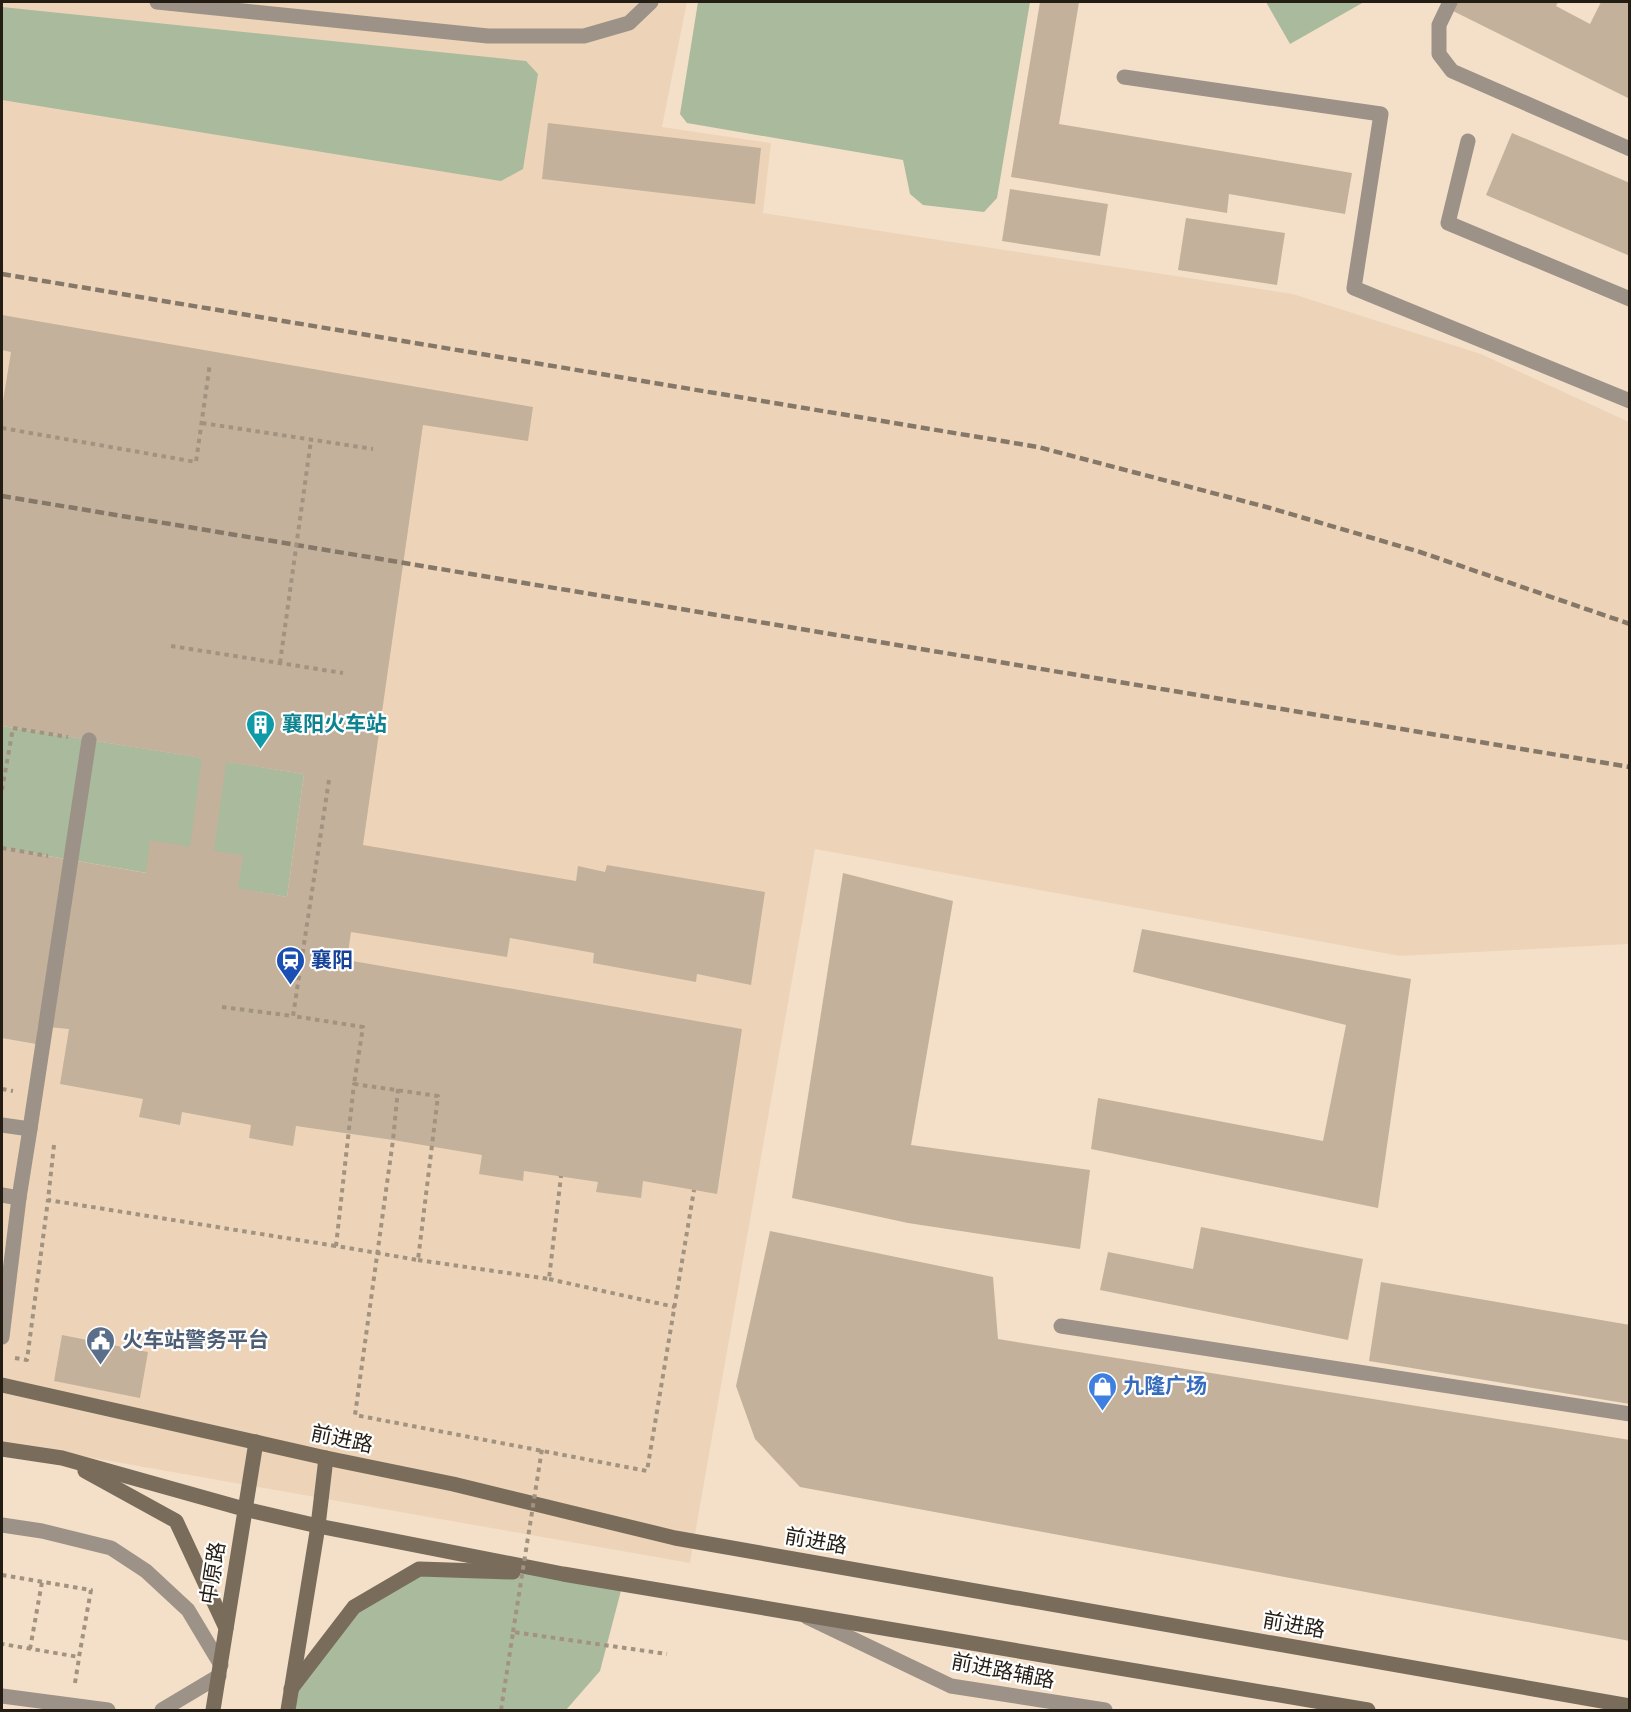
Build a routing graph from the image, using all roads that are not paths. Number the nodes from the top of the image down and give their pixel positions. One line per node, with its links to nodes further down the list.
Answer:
1 (157, 2): 2 (street)
2 (651, 2)
3 (1450, 2): 6 (street)
4 (1124, 77): 8 (street)
5 (1468, 141): 7 (street)
6 (1629, 149)
7 (1629, 299)
8 (1629, 401)
9 (89, 740): 11 (street)
10 (2, 1125): 11 (street)
11 (30, 1129): 13 (street)
12 (2, 1195): 13 (street)
13 (19, 1198): 14 (street)
14 (6, 1260): 16 (street)
15 (1061, 1326): 18 (street)
16 (2, 1330)
17 (2, 1385): 19 (main road, 前进路)
18 (1629, 1414)
19 (256, 1442): 22 (main road, 前进路); 23 (main road, 中原路)
20 (2, 1449): 21 (main road)
21 (62, 1458): 23 (main road); 28 (main road)
22 (326, 1458): 25 (main road); 32 (main road, 前进路)
23 (244, 1509): 25 (main road); 28 (main road, 中原路)
24 (2, 1525): 29 (street)
25 (318, 1526): 26 (main road); 30 (main road)
26 (563, 1574): 27 (main road); 30 (main road)
27 (799, 1614): 37 (street, 前进路辅路); 38 (main road)
28 (226, 1628): 29 (main road, 中原路)
29 (220, 1671): 34 (street); 35 (main road, 中原路)
30 (291, 1689): 36 (main road)
31 (2, 1696): 33 (street)
32 (1629, 1706)
33 (108, 1710)
34 (162, 1710)
35 (213, 1710)
36 (288, 1710)
37 (1105, 1710)
38 (1368, 1710)

